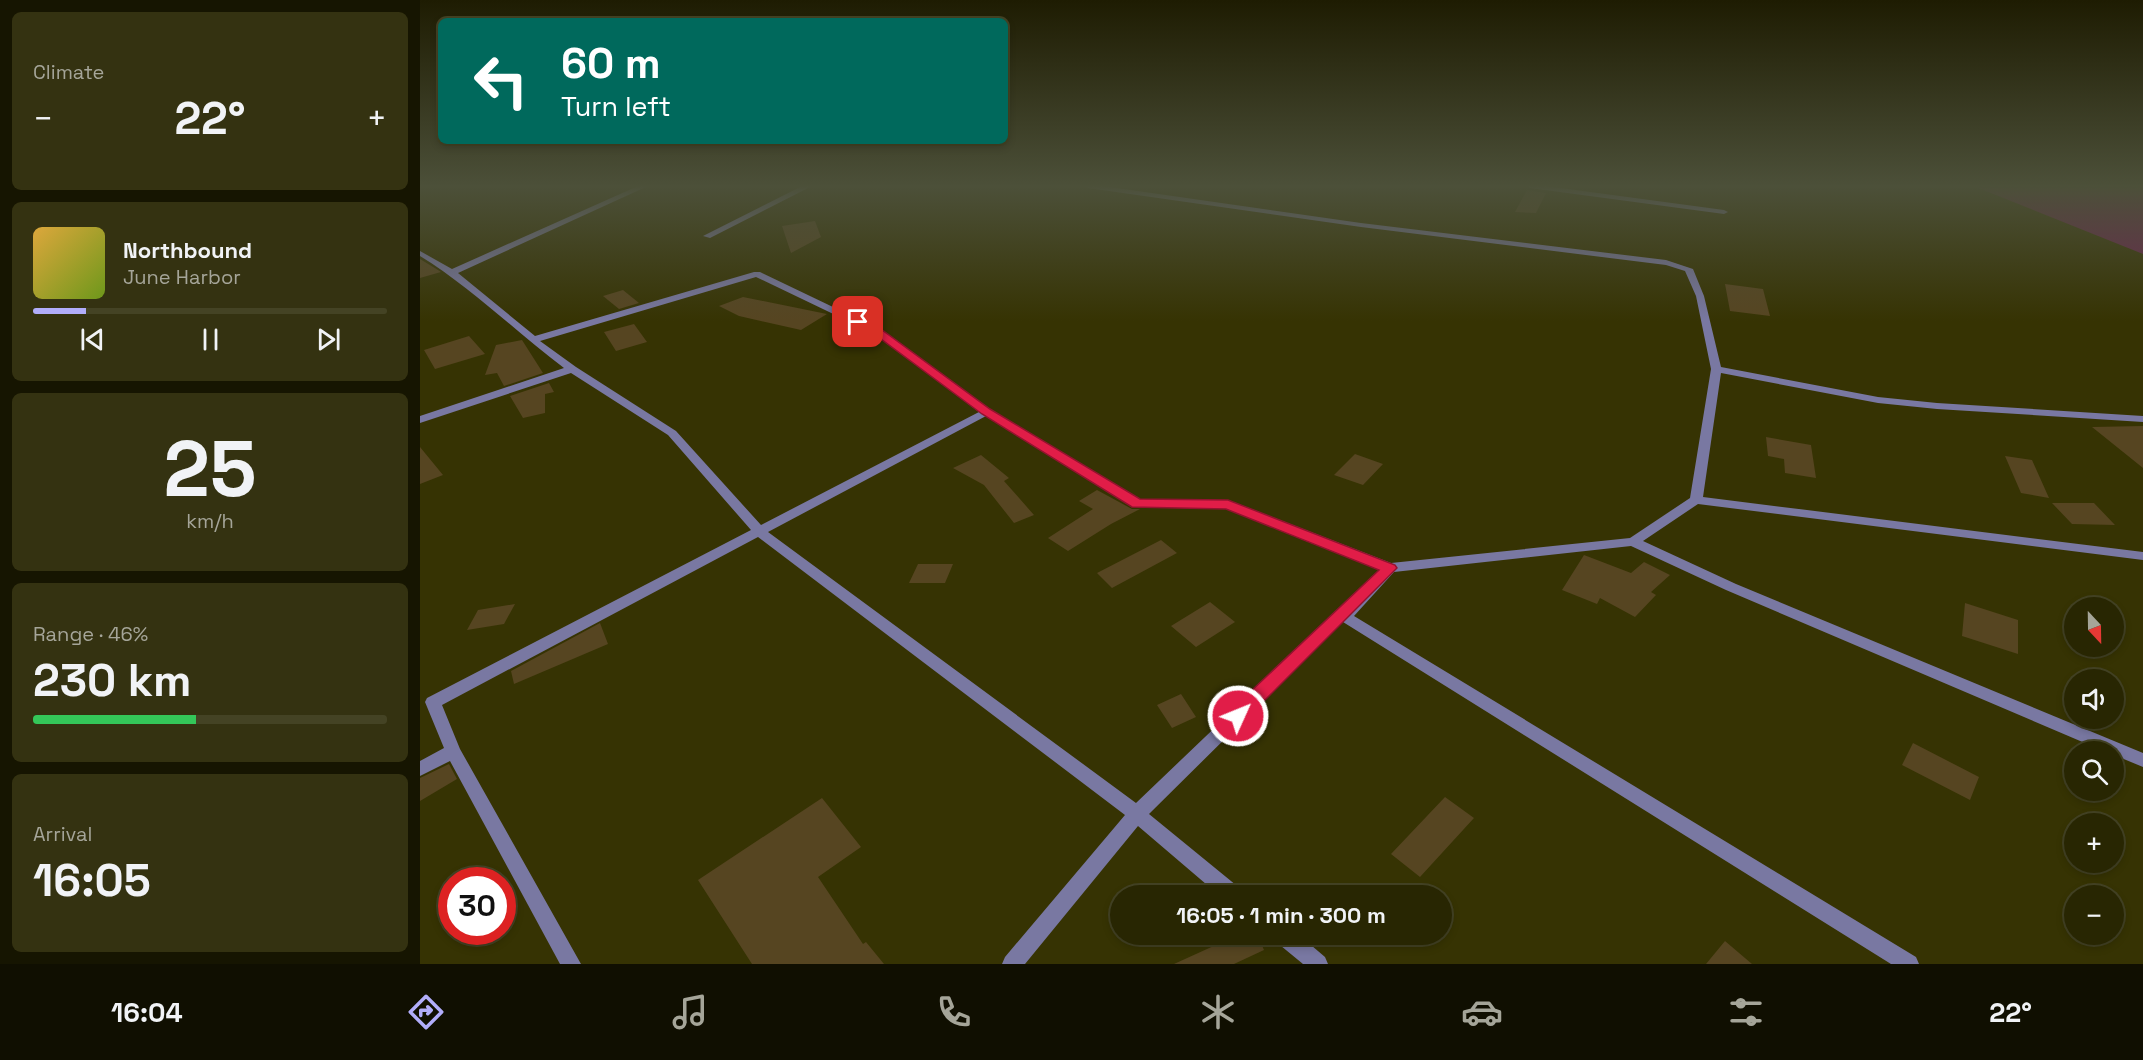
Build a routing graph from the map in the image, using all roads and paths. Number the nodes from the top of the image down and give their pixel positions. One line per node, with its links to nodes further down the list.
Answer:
1 (544, 231): 6 (street)
2 (717, 231): 4 (street)
3 (1409, 231): 9 (street)
4 (707, 236)
5 (420, 253): 6 (street)
6 (452, 272): 7 (street)
7 (532, 340): 8 (street); 10 (street)
8 (572, 369): 12 (street); 14 (street)
9 (1716, 369): 11 (street); 13 (street)
10 (986, 412): 14 (street); 17 (street)
11 (2143, 419)
12 (420, 420)
13 (1696, 500): 15 (street); 16 (street)
14 (759, 531): 18 (street); 21 (street)
15 (1633, 542): 17 (street); 19 (street)
16 (2143, 555)
17 (1390, 568): 21 (street); 27 (street)
18 (453, 751): 20 (street); 24 (street)
19 (2143, 760)
20 (420, 769)
21 (1137, 814): 22 (street); 25 (street)
22 (1222, 885)
23 (1295, 945): 26 (street)
24 (571, 964)
25 (1012, 964)
26 (1318, 964)
27 (1909, 964)

